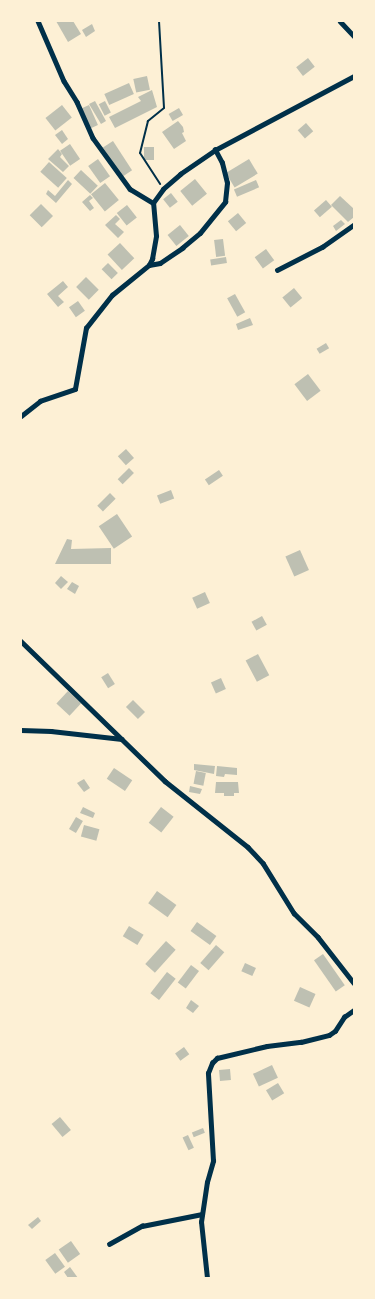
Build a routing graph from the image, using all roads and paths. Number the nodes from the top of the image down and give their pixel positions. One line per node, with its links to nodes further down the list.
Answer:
1 (38, 21): 8 (street)
2 (159, 21): 7 (path)
3 (340, 21): 4 (street)
4 (354, 36)
5 (354, 76): 6 (street)
6 (215, 150): 7 (street); 10 (street)
7 (163, 188): 8 (street)
8 (153, 203): 10 (street)
9 (354, 225): 11 (street)
10 (148, 265): 12 (street)
11 (277, 270)
12 (21, 416)
13 (21, 641): 15 (street)
14 (21, 730): 15 (street)
15 (122, 739): 16 (street)
16 (354, 983)
17 (354, 1010): 18 (street)
18 (202, 1214): 19 (street); 20 (street)
19 (109, 1244)
20 (207, 1278)

